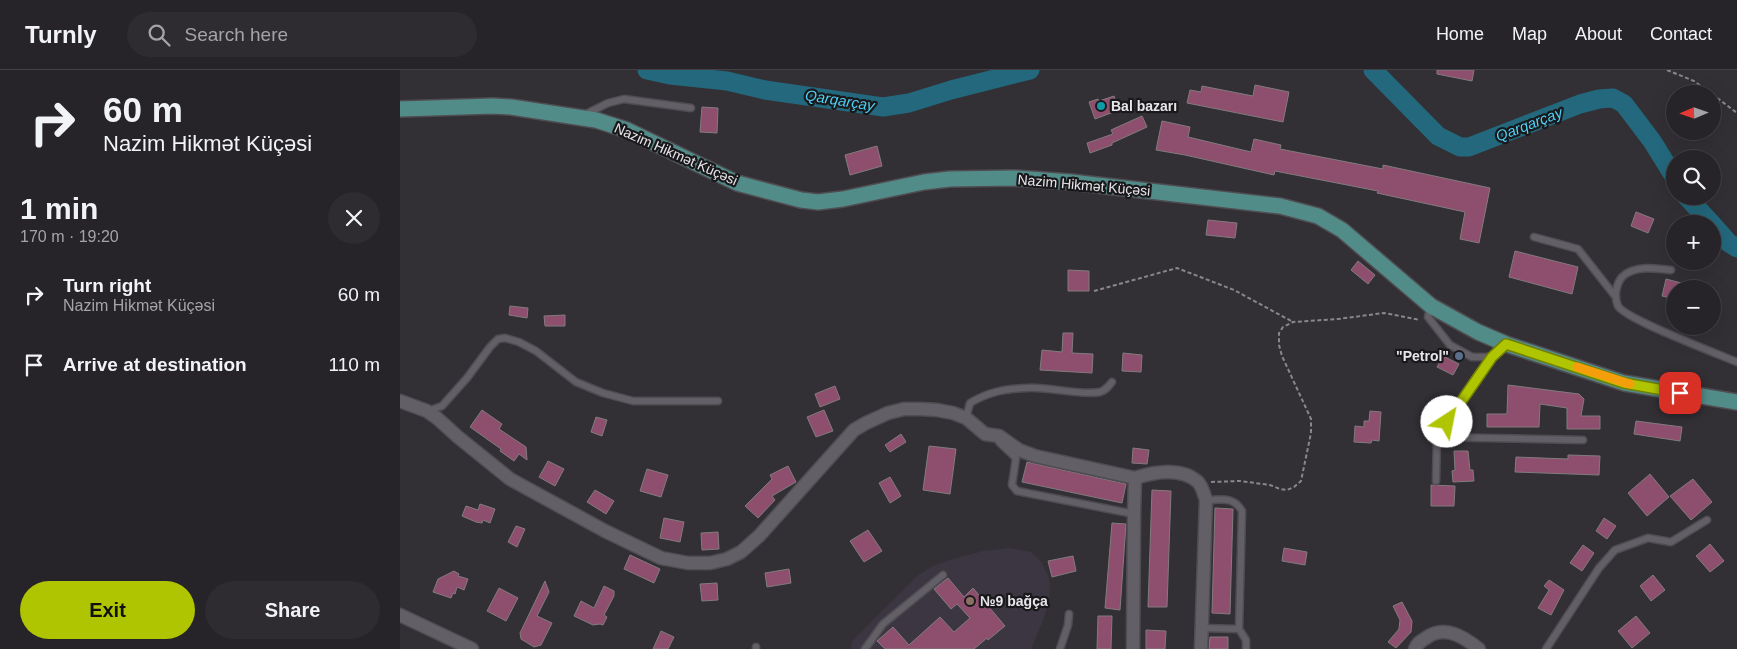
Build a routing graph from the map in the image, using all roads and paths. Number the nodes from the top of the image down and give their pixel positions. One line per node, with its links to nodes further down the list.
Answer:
1 (1667, 70): 2 (path)
2 (1700, 85)
3 (1721, 101): 6 (path)
4 (400, 108): 7 (main road, Nazim Hikmət Küçəsi)
5 (691, 108): 7 (lane)
6 (1737, 113)
7 (580, 117): 12 (main road, Nazim Hikmət Küçəsi)
8 (1534, 237): 11 (lane)
9 (1666, 269): 11 (lane)
10 (1094, 291): 13 (path)
11 (1615, 296): 16 (lane)
12 (1430, 312): 13 (path); 14 (main road, Nazim Hikmət Küçəsi); 15 (lane)
13 (1293, 322): 28 (path)
14 (1506, 344): 15 (lane); 20 (main road, Nazim Hikmət Küçəsi)
15 (1492, 357): 23 (lane)
16 (1737, 362)
17 (1112, 382): 22 (lane)
18 (400, 401): 21 (street)
19 (718, 401): 21 (lane)
20 (1737, 402)
21 (426, 411): 22 (street)
22 (966, 418): 25 (street)
23 (1437, 437): 24 (lane); 27 (lane)
24 (1583, 440)
25 (1017, 454): 26 (street); 30 (lane)
26 (1135, 478): 28 (street); 30 (street)
27 (1436, 481)
28 (1198, 482): 29 (street)
29 (1206, 500): 35 (street); 36 (lane)
30 (1134, 514): 40 (street)
31 (1706, 520): 45 (lane)
32 (942, 575): 38 (lane)
33 (1069, 614): 39 (lane)
34 (400, 615): 37 (street)
35 (1202, 628): 36 (lane); 41 (street)
36 (1239, 629): 42 (lane)
37 (466, 648)
38 (865, 649)
39 (1060, 649)
40 (1133, 649)
41 (1201, 649)
42 (1246, 649)
43 (1415, 649): 44 (street)
44 (1479, 649)
45 (1546, 649)

